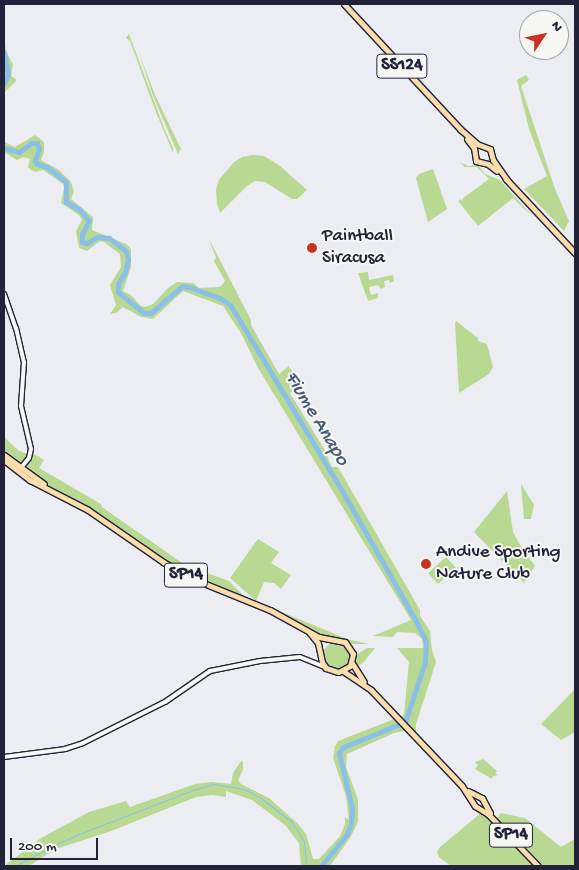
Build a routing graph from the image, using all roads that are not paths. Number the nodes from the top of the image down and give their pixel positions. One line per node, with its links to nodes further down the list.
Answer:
1 (344, 4): 2 (main road, SS124)
2 (460, 129): 3 (main road); 4 (main road)
3 (480, 146): 4 (main road); 5 (main road)
4 (474, 151): 6 (main road)
5 (492, 158): 6 (main road); 7 (main road)
6 (486, 163): 7 (main road)
7 (506, 180): 8 (main road)
8 (575, 253)
9 (4, 294): 12 (street)
10 (4, 455): 12 (main road, SP14)
11 (4, 460): 12 (main road, SP14)
12 (22, 469): 13 (main road, SP14)
13 (310, 633): 14 (main road); 15 (main road)
14 (335, 640): 15 (main road); 17 (main road)
15 (321, 655): 16 (street); 18 (main road)
16 (312, 661): 18 (street); 21 (street)
17 (352, 663): 19 (main road); 20 (main road)
18 (325, 667): 19 (main road)
19 (343, 671): 20 (main road)
20 (370, 690): 22 (main road)
21 (4, 757)
22 (462, 786): 23 (main road); 25 (main road)
23 (479, 797): 24 (main road); 25 (main road)
24 (484, 803): 25 (main road); 26 (main road, SP14)
25 (475, 805): 26 (main road, SP14)
26 (539, 866)

